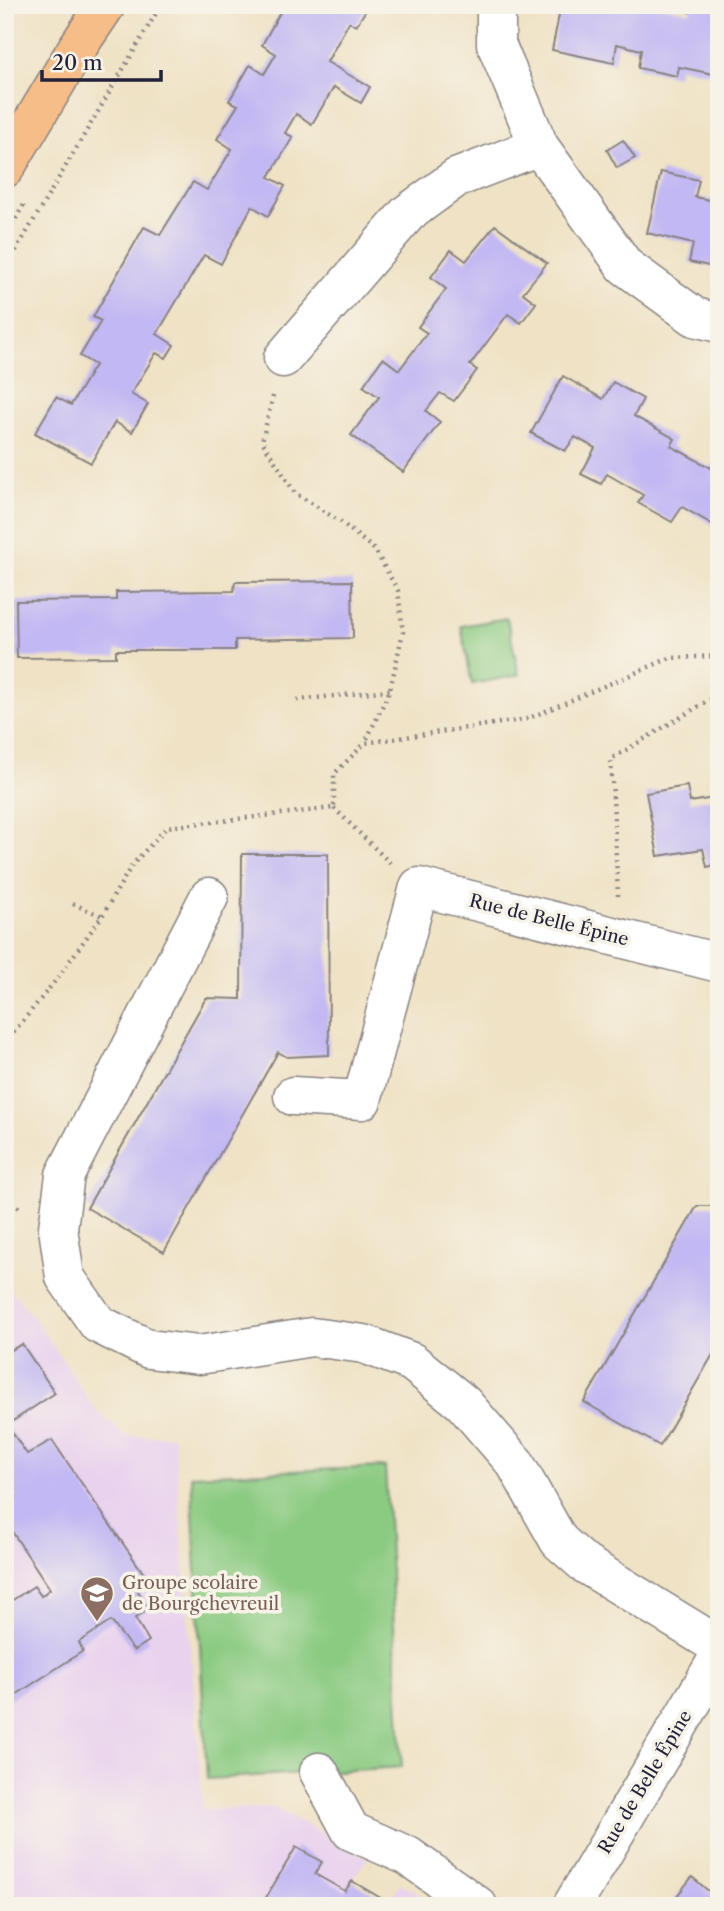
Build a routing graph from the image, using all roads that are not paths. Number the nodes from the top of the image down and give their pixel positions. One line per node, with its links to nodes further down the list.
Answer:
1 (95, 5): 4 (main road)
2 (106, 5): 4 (main road)
3 (496, 5): 5 (street)
4 (77, 48): 6 (main road)
5 (539, 146): 7 (street); 8 (street)
6 (5, 168)
7 (719, 323)
8 (283, 358)
9 (209, 897): 12 (street)
10 (717, 962): 11 (street, Rue de Belle Épine)
11 (293, 1096)
12 (719, 1646)
13 (719, 1657): 16 (street, Rue de Belle Épine)
14 (318, 1772): 15 (street)
15 (468, 1900)
16 (572, 1906)

